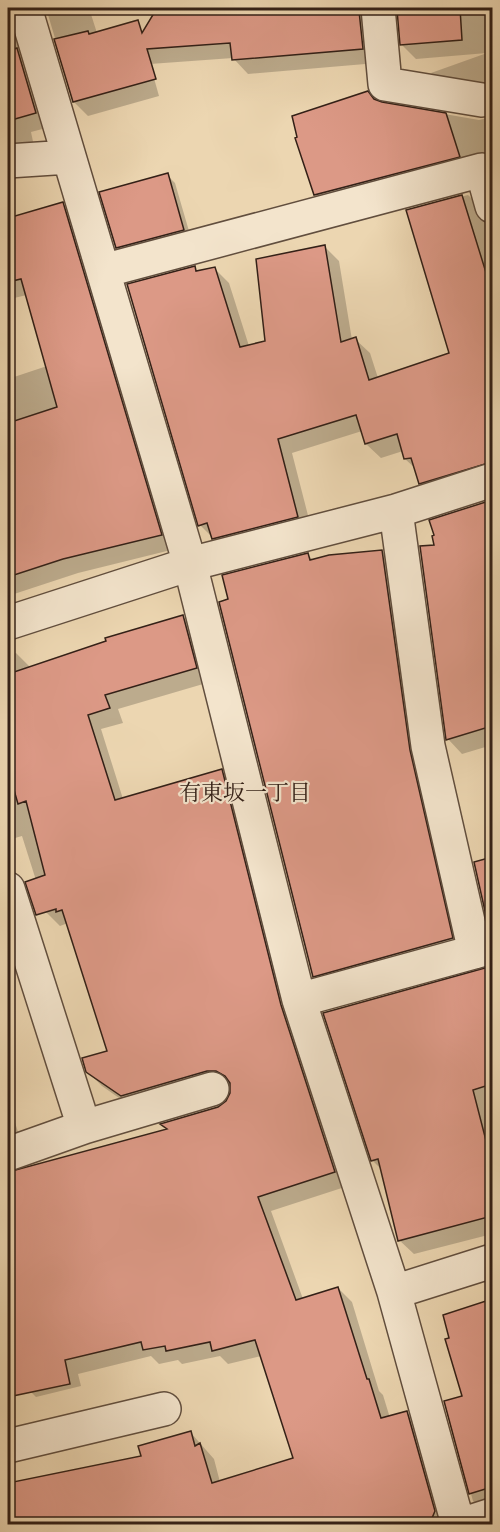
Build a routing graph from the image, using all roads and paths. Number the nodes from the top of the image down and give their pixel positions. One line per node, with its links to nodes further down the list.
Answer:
1 (26, 8): 4 (street)
2 (378, 8): 3 (street)
3 (482, 100)
4 (69, 157): 5 (street); 7 (street)
5 (8, 161)
6 (492, 206): 7 (street)
7 (103, 271): 10 (street)
8 (492, 480): 9 (street)
9 (396, 511): 10 (street); 13 (street)
10 (190, 564): 11 (street); 14 (street)
11 (8, 623)
12 (8, 889): 16 (street)
13 (484, 950): 14 (street)
14 (299, 1000): 19 (street)
15 (212, 1089): 16 (street)
16 (84, 1127): 17 (street)
17 (8, 1154)
18 (492, 1261): 19 (street)
19 (394, 1292): 23 (street)
20 (164, 1409): 21 (street)
21 (8, 1446)
22 (492, 1515): 24 (street)
23 (458, 1524)
24 (464, 1524)

